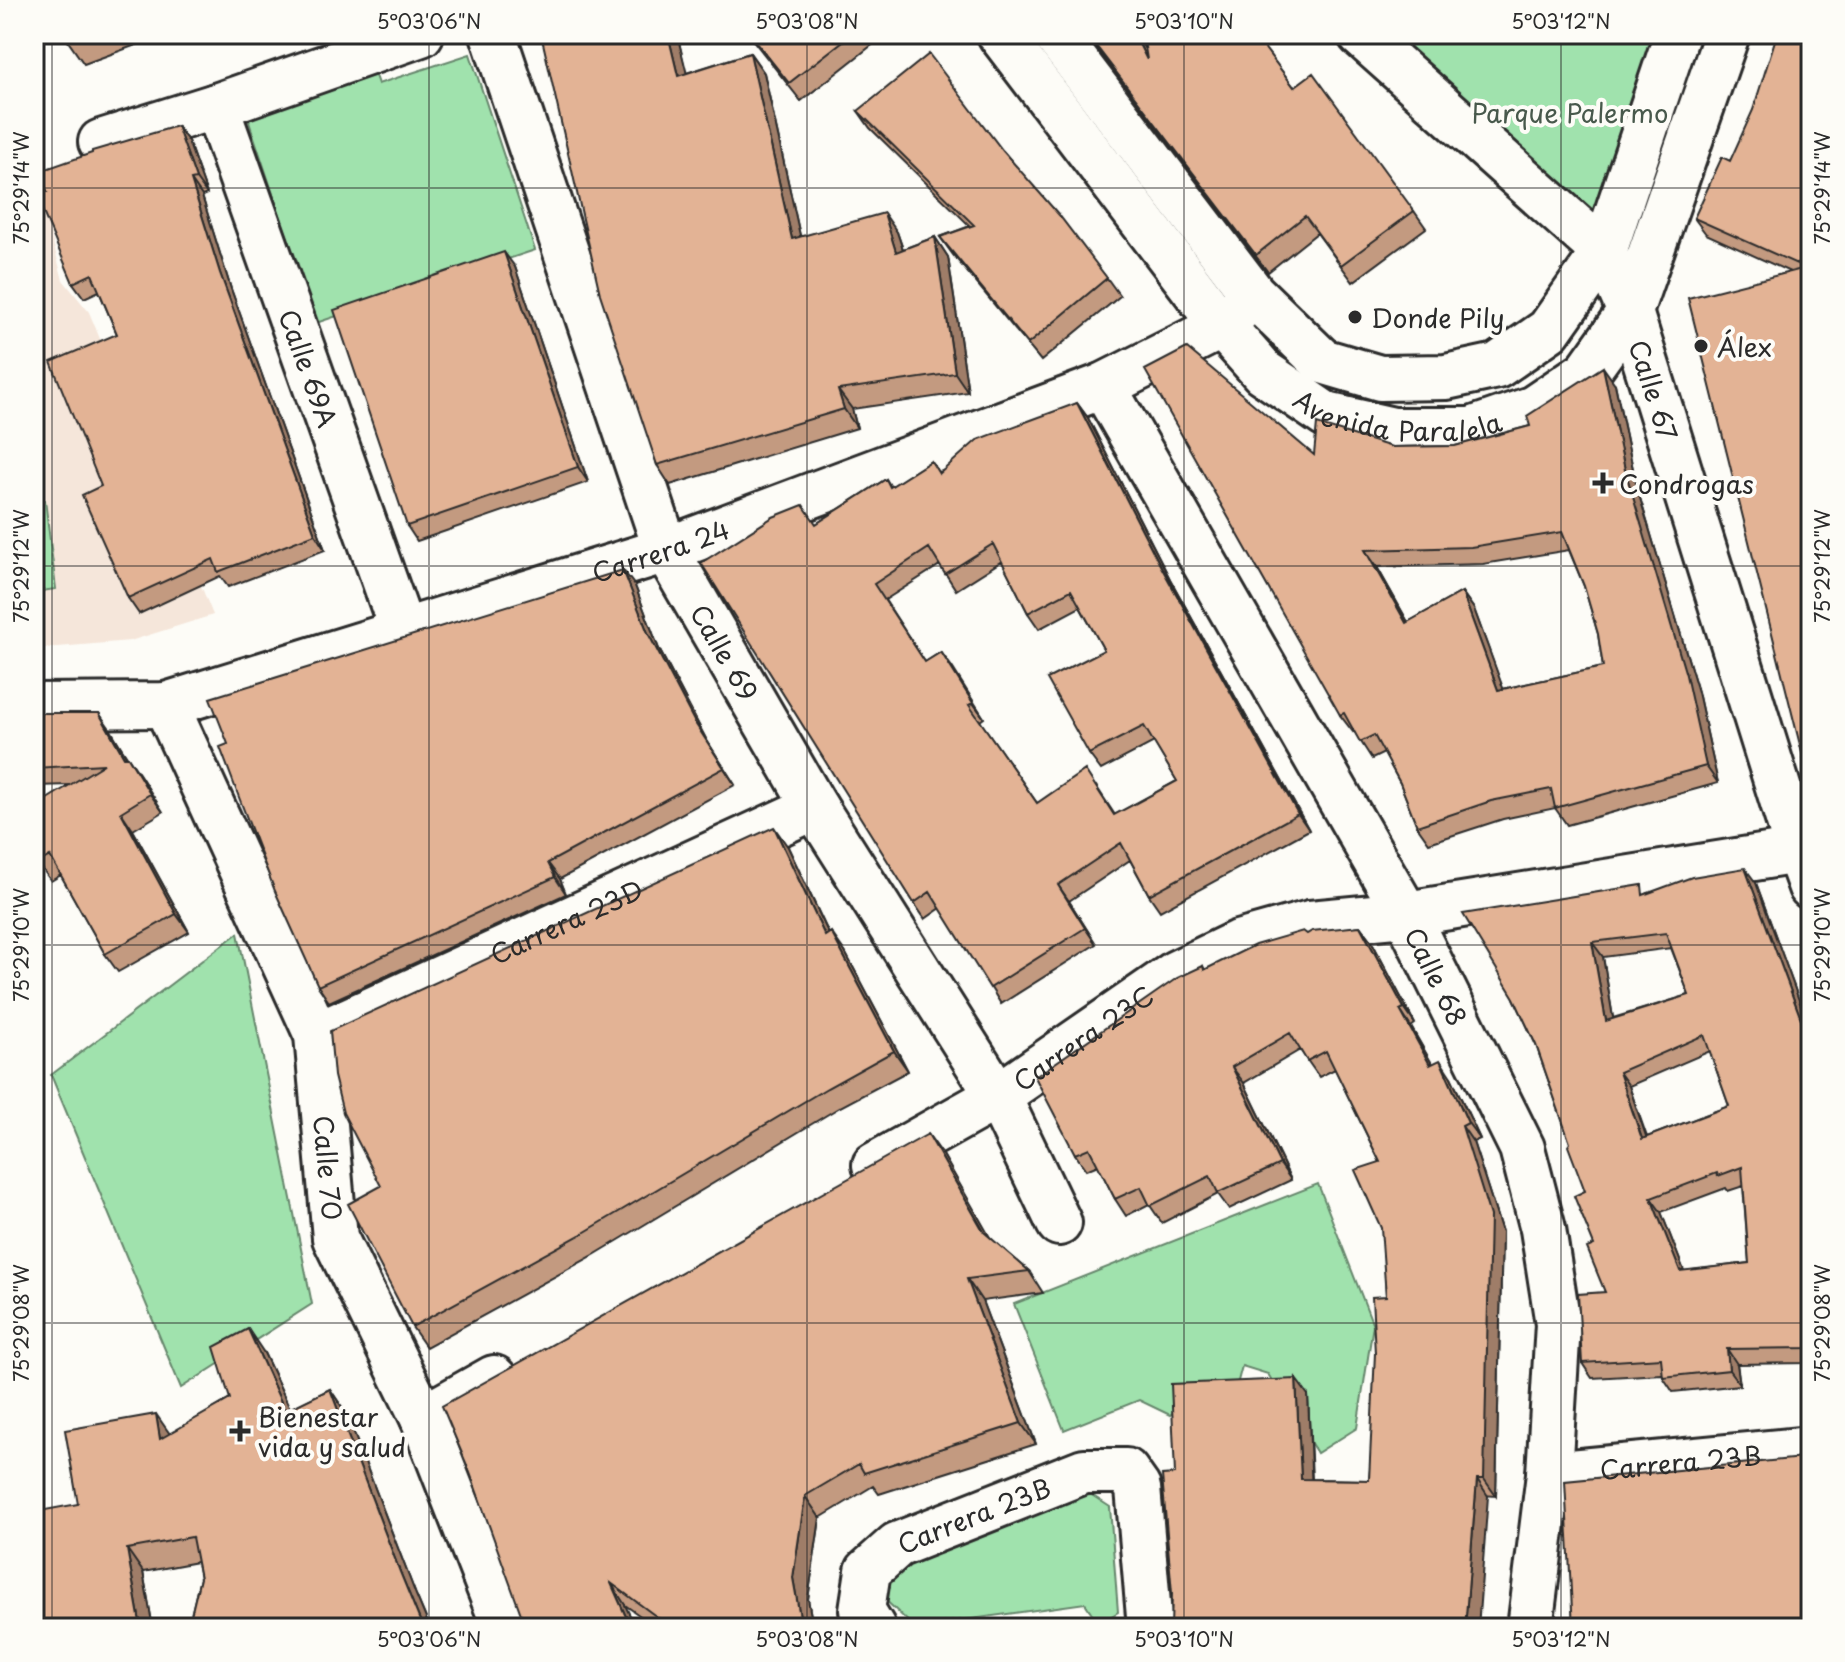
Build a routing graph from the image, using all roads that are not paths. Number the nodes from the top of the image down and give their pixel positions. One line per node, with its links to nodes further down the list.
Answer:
1 (421, 34): 8 (street)
2 (493, 34): 15 (street, Calle 69)
3 (1000, 34): 13 (street, Avenida Paralela)
4 (1055, 34): 11 (street, Avenida Paralela)
5 (1360, 34): 10 (street, Calle 67)
6 (1677, 34): 10 (street, Avenida Paralela)
7 (1727, 34): 12 (street, Avenida Paralela)
8 (216, 106): 9 (street); 16 (street, Calle 69A)
9 (101, 142)
10 (1604, 252): 11 (street, Avenida Paralela); 12 (street, Calle 67)
11 (1253, 294): 13 (street, Carrera 24)
12 (1630, 312): 13 (street, Avenida Paralela); 20 (street, Calle 67)
13 (1222, 326): 14 (street, Carrera 24)
14 (1103, 386): 15 (street, Carrera 24); 21 (street, Calle 68)
15 (666, 550): 16 (street, Carrera 24); 19 (street, Calle 69)
16 (402, 630): 17 (street, Carrera 24)
17 (166, 705): 18 (street, Carrera 24); 22 (street, Calle 70)
18 (34, 706)
19 (815, 807): 22 (street, Carrera 23D); 23 (street, Calle 69)
20 (1807, 863): 21 (street, Carrera 23C)
21 (1406, 914): 23 (street, Carrera 23C); 29 (street, Calle 68)
22 (317, 1035): 27 (street, Calle 70)
23 (998, 1096): 24 (street, Carrera 23C); 25 (street, Calle 69)
24 (847, 1180)
25 (1059, 1223)
26 (532, 1357): 27 (street)
27 (423, 1418): 31 (street, Calle 70)
28 (1811, 1449): 29 (street, Carrera 23B)
29 (1549, 1474): 33 (street, Calle 68)
30 (867, 1619): 32 (street, Carrera 23B)
31 (505, 1628)
32 (1150, 1628)
33 (1530, 1628)

